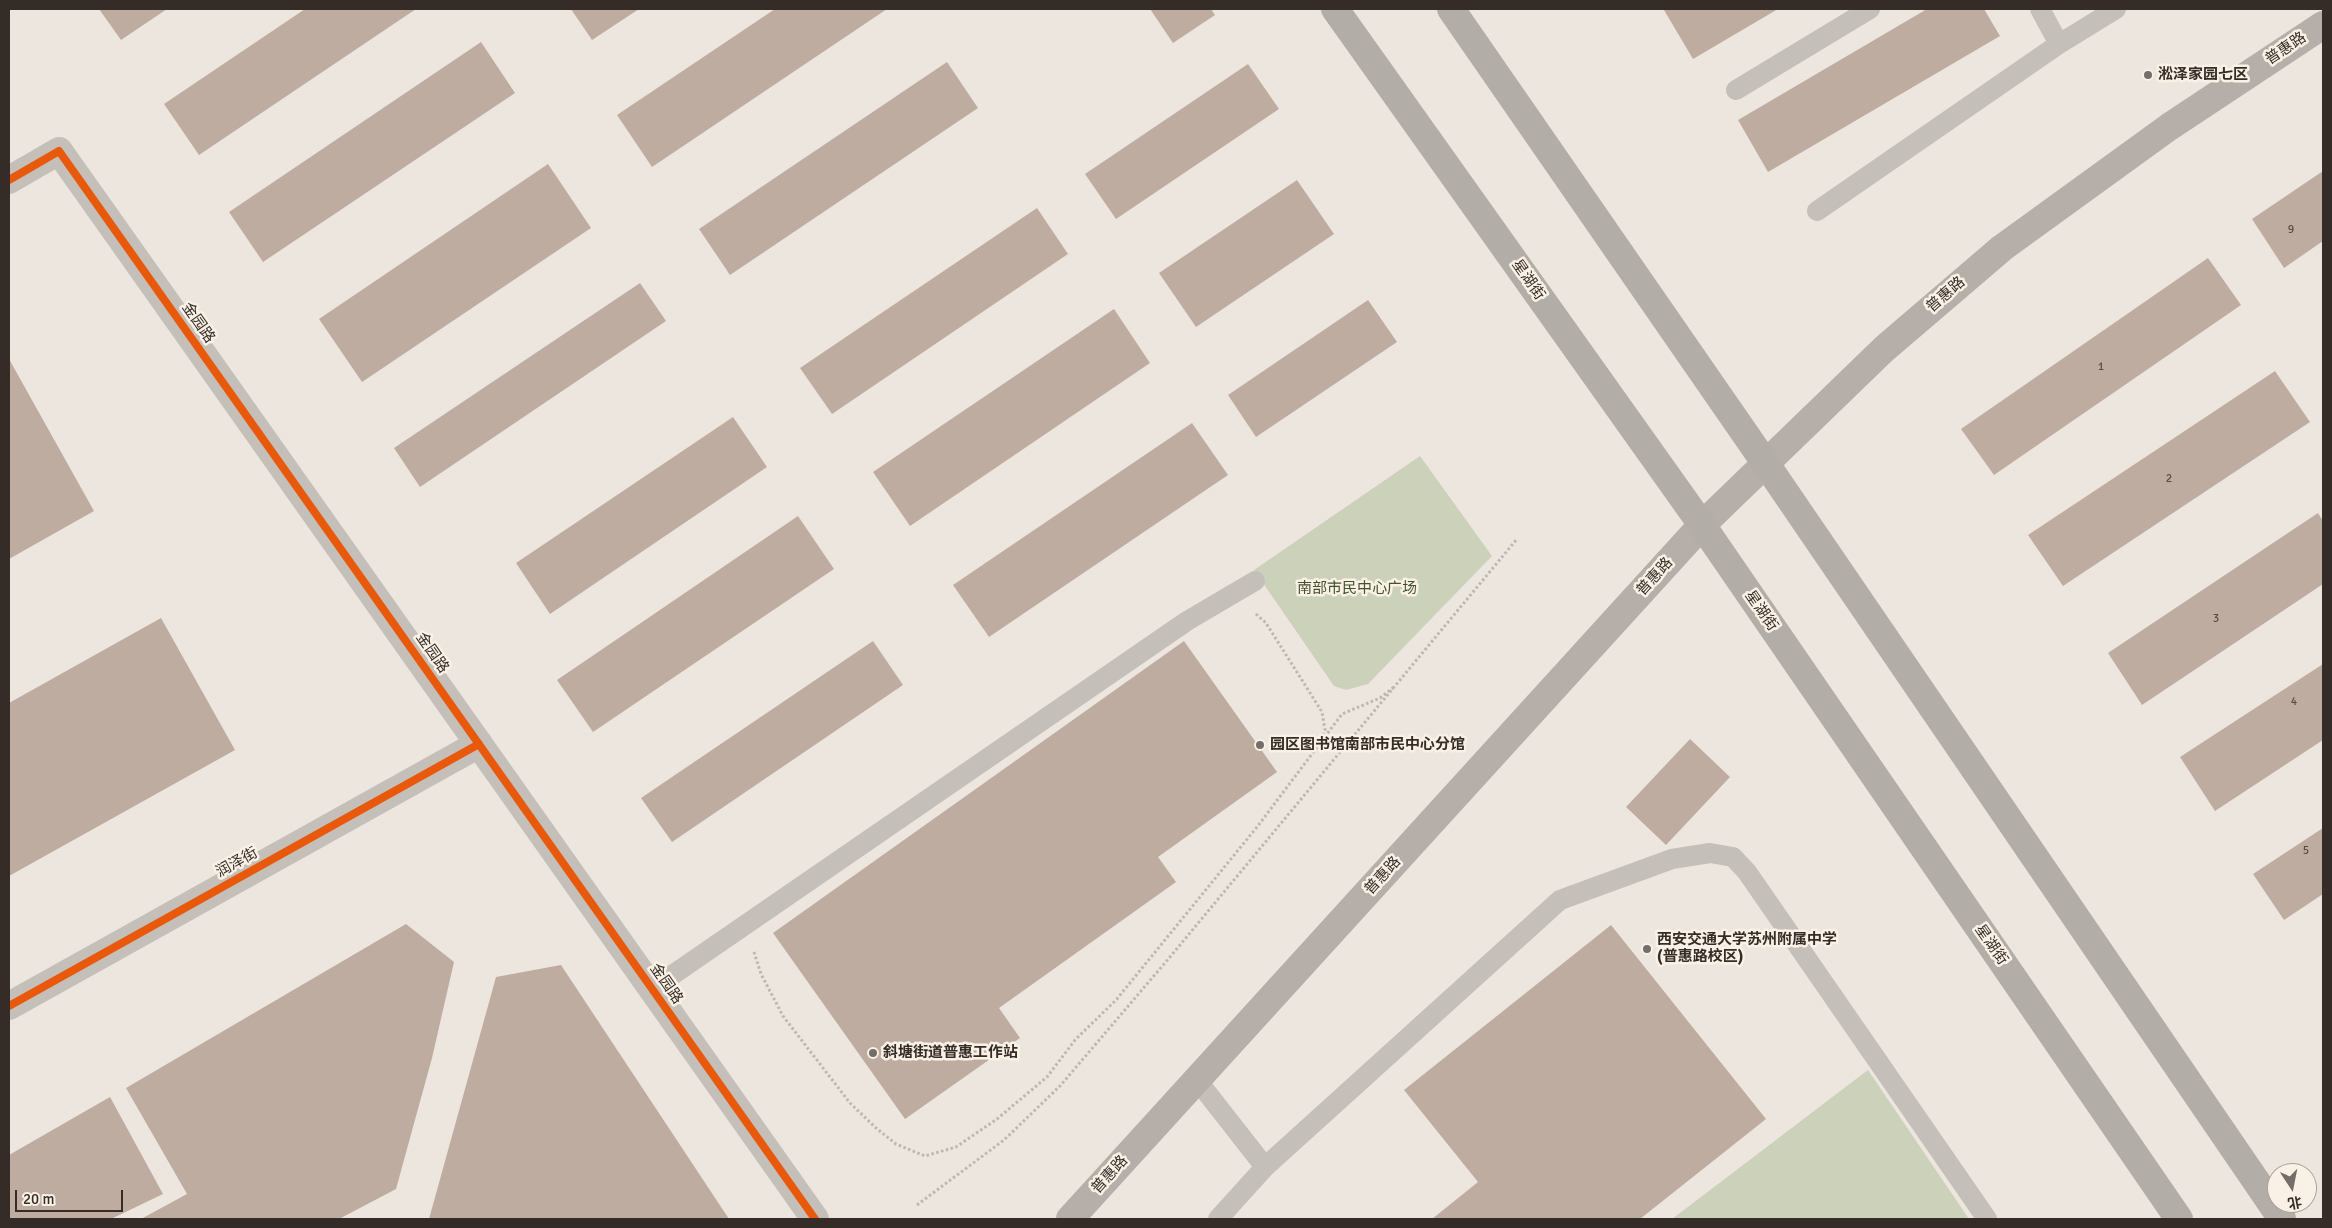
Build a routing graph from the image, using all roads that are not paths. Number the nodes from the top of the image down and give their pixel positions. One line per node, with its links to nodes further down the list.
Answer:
1 (1335, 9): 12 (main road, 星湖街)
2 (1451, 9): 11 (main road)
3 (1870, 9): 8 (lane)
4 (2040, 9): 7 (lane)
5 (2116, 9): 7 (lane)
6 (2323, 25): 11 (main road, 普惠路)
7 (2059, 44): 10 (lane)
8 (1736, 90)
9 (9, 180): 14 (street, 金园路)
10 (1817, 211)
11 (1766, 464): 12 (main road, 普惠路); 24 (main road)
12 (1702, 525): 17 (main road, 普惠路); 23 (main road, 星湖街)
13 (1255, 581): 15 (lane)
14 (479, 744): 15 (street, 金园路); 16 (street, 润泽街)
15 (652, 989): 19 (street, 金园路)
16 (9, 1006)
17 (1197, 1080): 18 (lane); 20 (main road, 普惠路)
18 (1265, 1167): 21 (lane); 22 (lane)
19 (815, 1219)
20 (1070, 1219)
21 (1218, 1219)
22 (1987, 1219)
23 (2179, 1219)
24 (2282, 1219)

